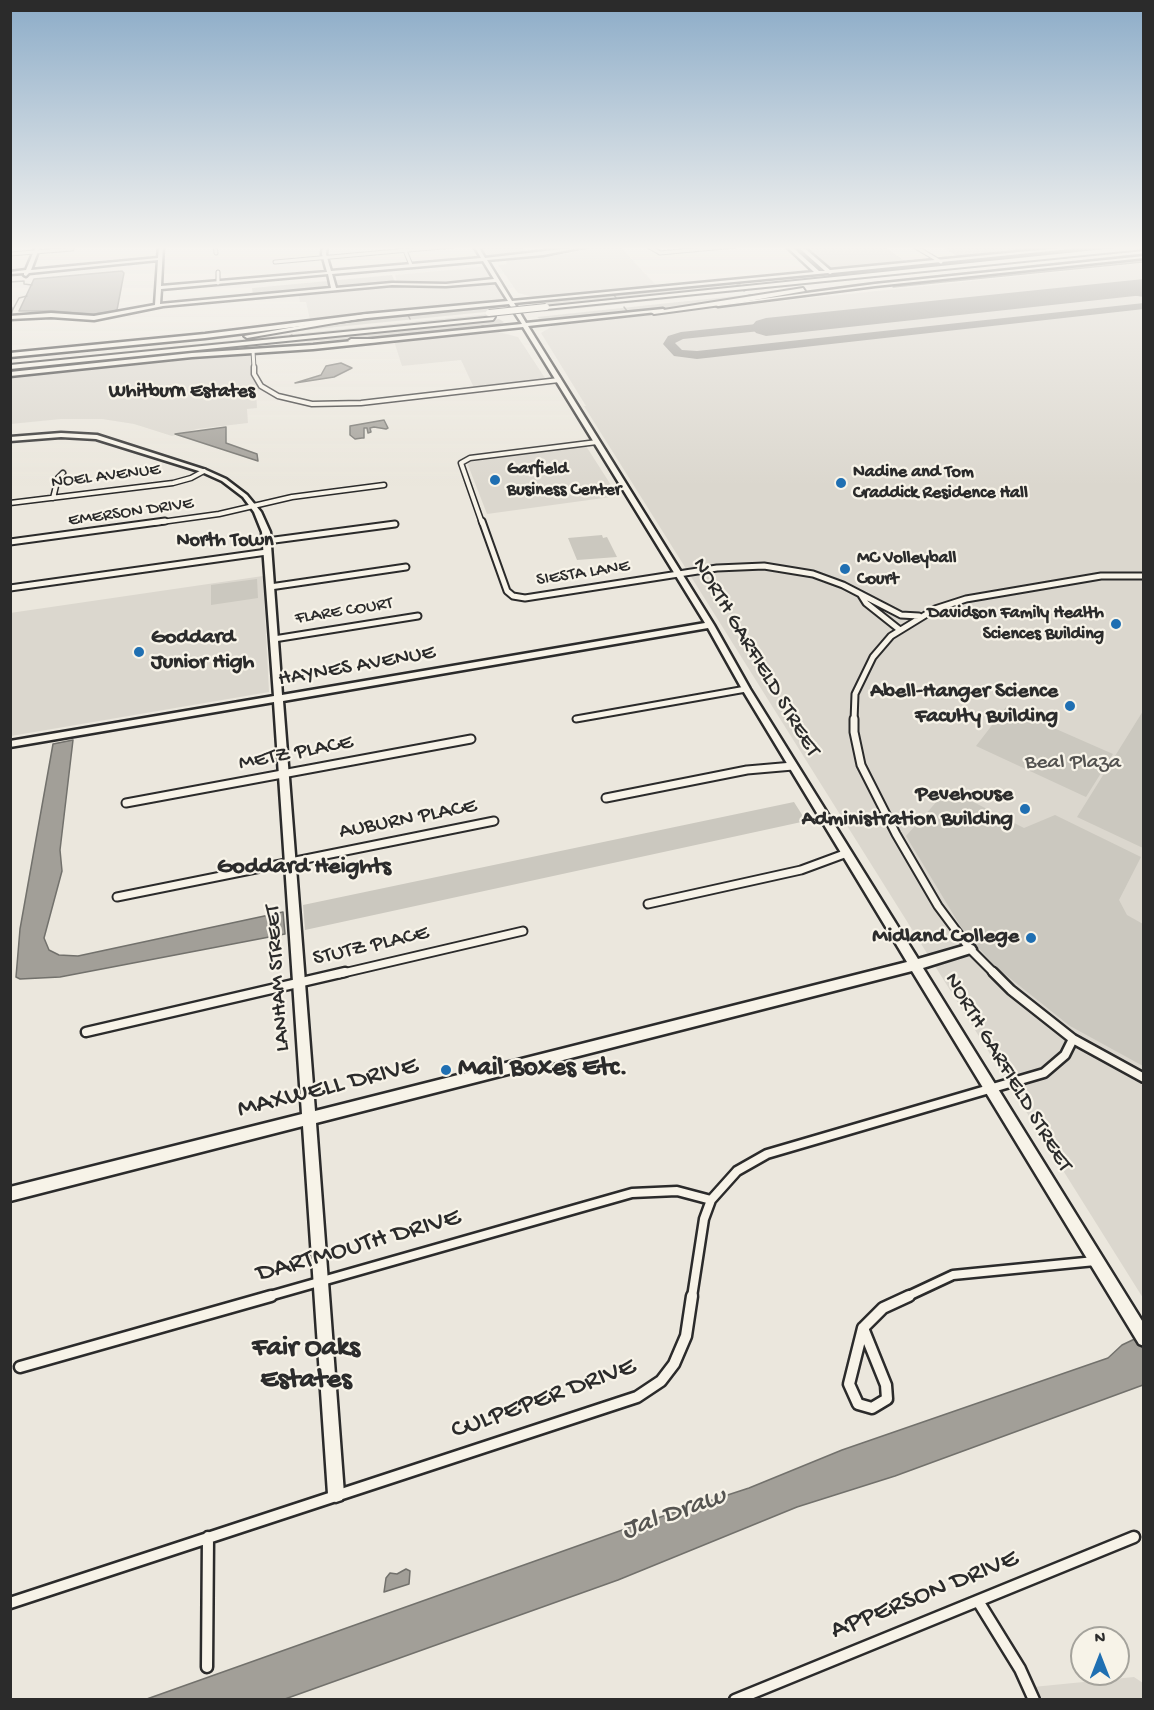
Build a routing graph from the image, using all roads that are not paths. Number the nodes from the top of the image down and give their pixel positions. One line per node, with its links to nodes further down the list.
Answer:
1 (525, 325): 10 (main road, NORTH GARFIELD STREET)
2 (288, 326): 15 (main road)
3 (305, 326): 12 (highway)
4 (380, 326): 12 (highway)
5 (403, 326): 13 (highway)
6 (501, 326): 9 (main road)
7 (518, 326): 9 (main road)
8 (543, 326): 10 (main road)
9 (498, 328): 10 (main road); 11 (main road)
10 (532, 338): 19 (main road, NORTH GARFIELD STREET)
11 (376, 340): 13 (highway); 14 (main road)
12 (209, 341): 16 (highway)
13 (175, 351): 17 (highway)
14 (253, 351): 18 (main road); 19 (street)
15 (10, 355)
16 (10, 361)
17 (10, 368)
18 (10, 374)
19 (559, 380): 21 (main road, NORTH GARFIELD STREET)
20 (10, 439): 22 (main road, LANHAM STREET)
21 (597, 442): 32 (main road, NORTH GARFIELD STREET); 32 (street, SIESTA LANE)
22 (204, 471): 25 (street, NOEL AVENUE); 27 (main road, LANHAM STREET)
23 (63, 473): 25 (street)
24 (384, 485): 27 (street, EMERSON DRIVE)
25 (53, 498): 26 (street, NOEL AVENUE)
26 (10, 503)
27 (254, 508): 29 (street, EMERSON DRIVE); 30 (main road, LANHAM STREET)
28 (395, 524): 30 (street)
29 (10, 542)
30 (267, 547): 34 (main road, LANHAM STREET); 35 (street)
31 (406, 567): 34 (street)
32 (679, 574): 36 (street, SIESTA LANE); 39 (main road, NORTH GARFIELD STREET)
33 (1143, 576): 37 (street)
34 (270, 587): 41 (main road, LANHAM STREET)
35 (10, 588)
36 (861, 595): 37 (street, SIESTA LANE); 40 (street, SIESTA LANE)
37 (922, 615): 40 (street)
38 (418, 616): 41 (street, FLARE COURT)
39 (710, 625): 42 (main road, NORTH GARFIELD STREET); 43 (main road, HAYNES AVENUE)
40 (900, 630): 57 (street)
41 (274, 639): 43 (main road, LANHAM STREET)
42 (746, 689): 44 (street); 47 (main road, NORTH GARFIELD STREET)
43 (278, 699): 46 (main road, HAYNES AVENUE); 48 (main road, LANHAM STREET)
44 (576, 719)
45 (471, 739): 48 (street, METZ PLACE)
46 (10, 744)
47 (793, 766): 49 (street); 52 (main road, NORTH GARFIELD STREET)
48 (284, 774): 50 (street, METZ PLACE); 53 (main road, LANHAM STREET)
49 (606, 798)
50 (126, 803)
51 (494, 821): 53 (street, AUBURN PLACE)
52 (846, 854): 55 (street); 58 (main road, NORTH GARFIELD STREET)
53 (291, 862): 54 (street, AUBURN PLACE); 59 (main road, LANHAM STREET)
54 (117, 897)
55 (648, 904)
56 (523, 931): 59 (street, STUTZ PLACE)
57 (970, 949): 58 (main road, MAXWELL DRIVE); 61 (street)
58 (915, 965): 63 (main road, NORTH GARFIELD STREET); 64 (main road, MAXWELL DRIVE)
59 (299, 982): 60 (street, STUTZ PLACE); 64 (main road, LANHAM STREET)
60 (86, 1032)
61 (1073, 1039): 62 (street); 63 (street, CULPEPER DRIVE)
62 (1143, 1078)
63 (991, 1090): 66 (street, CULPEPER DRIVE); 67 (main road, NORTH GARFIELD STREET)
64 (310, 1118): 65 (main road, MAXWELL DRIVE); 68 (main road, LANHAM STREET)
65 (10, 1194)
66 (711, 1200): 68 (street, DARTMOUTH DRIVE); 72 (street, CULPEPER DRIVE)
67 (1095, 1261): 69 (street); 70 (main road, NORTH GARFIELD STREET)
68 (322, 1281): 71 (street, DARTMOUTH DRIVE); 72 (main road, LANHAM STREET)
69 (863, 1328): 69 (street)
70 (1140, 1334)
71 (20, 1368)
72 (336, 1494): 74 (street, CULPEPER DRIVE)
73 (1134, 1537): 75 (street, APPERSON DRIVE)
74 (208, 1538): 76 (street, CULPEPER DRIVE); 77 (street)
75 (978, 1601): 78 (street, APPERSON DRIVE); 79 (street)
76 (10, 1603)
77 (207, 1667)
78 (735, 1700)
79 (1034, 1700)

